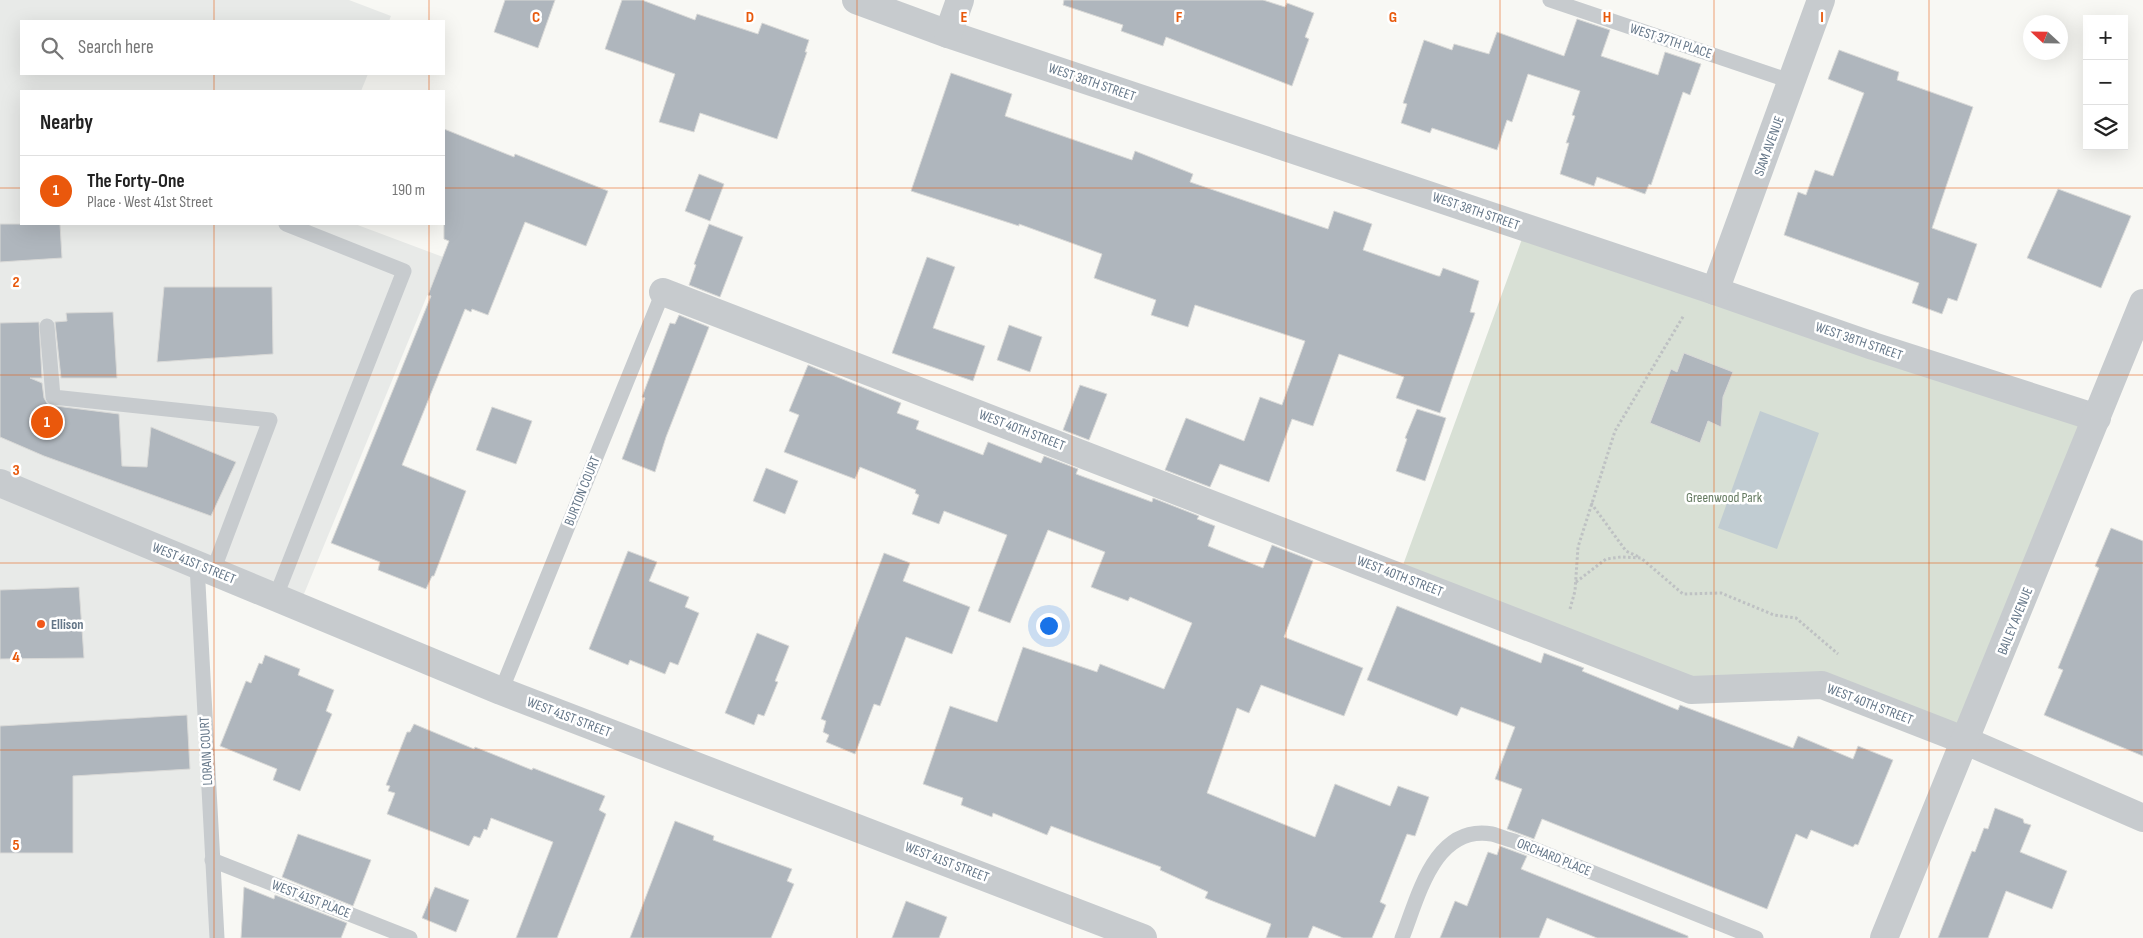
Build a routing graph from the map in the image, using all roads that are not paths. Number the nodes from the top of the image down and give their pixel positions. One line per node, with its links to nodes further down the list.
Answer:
1 (856, 0): 6 (street, WEST 38TH STREET)
2 (960, 0): 6 (street)
3 (1550, 0): 5 (lane, WEST 37TH PLACE)
4 (1821, 0): 7 (street, SIAM AVENUE)
5 (1592, 7): 7 (lane, WEST 37TH PLACE)
6 (948, 34): 9 (street, WEST 38TH STREET)
7 (1793, 82): 9 (street, SIAM AVENUE)
8 (289, 225): 16 (lane)
9 (1715, 291): 13 (street, WEST 38TH STREET)
10 (663, 292): 17 (lane, BURTON COURT); 18 (street, WEST 40TH STREET)
11 (2143, 303): 13 (street, BAILEY AVENUE)
12 (46, 326): 15 (lane)
13 (2097, 418): 18 (street, BAILEY AVENUE)
14 (0, 482): 15 (street, WEST 41ST STREET)
15 (205, 568): 16 (street, WEST 41ST STREET); 20 (lane, LORAIN COURT)
16 (276, 596): 17 (street, WEST 41ST STREET)
17 (501, 691): 23 (street, WEST 41ST STREET)
18 (1966, 741): 19 (street, WEST 40TH STREET); 26 (street, BAILEY AVENUE)
19 (2143, 818)
20 (212, 860): 21 (lane, LORAIN COURT); 22 (lane, WEST 41ST PLACE)
21 (216, 938)
22 (410, 938)
23 (1143, 938)
24 (1402, 938): 25 (lane, ORCHARD PLACE)
25 (1756, 938)
26 (1884, 938)

